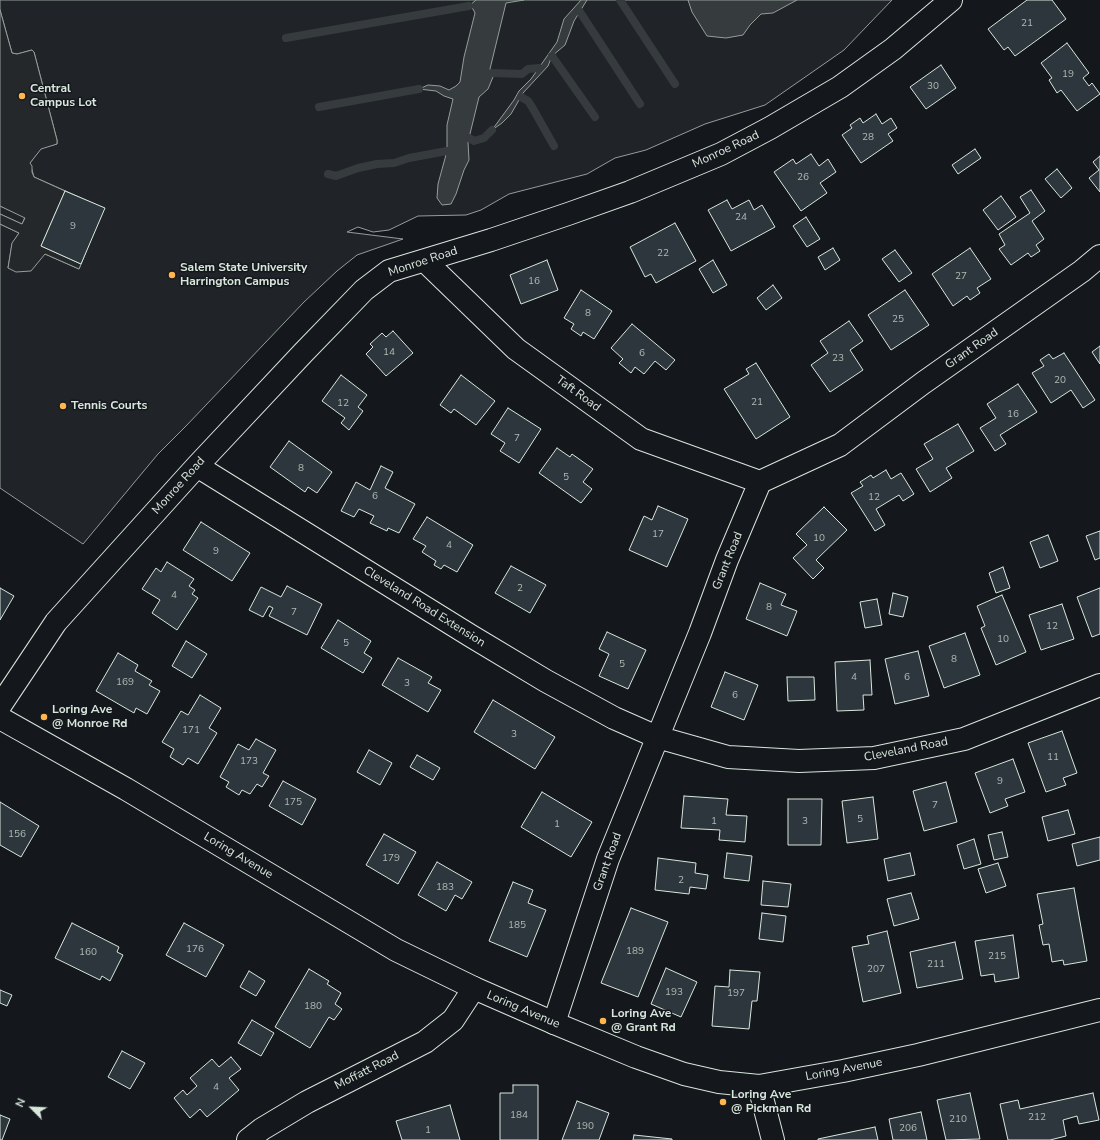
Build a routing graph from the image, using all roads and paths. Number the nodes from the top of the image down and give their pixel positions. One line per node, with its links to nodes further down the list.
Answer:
1 (951, 0): 3 (main road, Monroe Road)
2 (1100, 256): 5 (main road, Grant Road)
3 (425, 261): 4 (main road, Monroe Road); 5 (main road, Taft Road)
4 (197, 466): 7 (main road, Monroe Road); 9 (main road, Cleveland Road Extension)
5 (760, 482): 9 (main road, Grant Road)
6 (1100, 685): 9 (main road, Cleveland Road)
7 (0, 706)
8 (0, 718): 10 (main road, Loring Avenue)
9 (657, 737): 12 (main road, Grant Road)
10 (474, 988): 12 (main road, Loring Avenue); 14 (main road, Moffatt Road)
11 (1100, 1010): 13 (main road, Loring Avenue)
12 (554, 1024): 13 (main road, Loring Avenue)
13 (760, 1086): 15 (main road)
14 (248, 1140)
15 (773, 1140)

